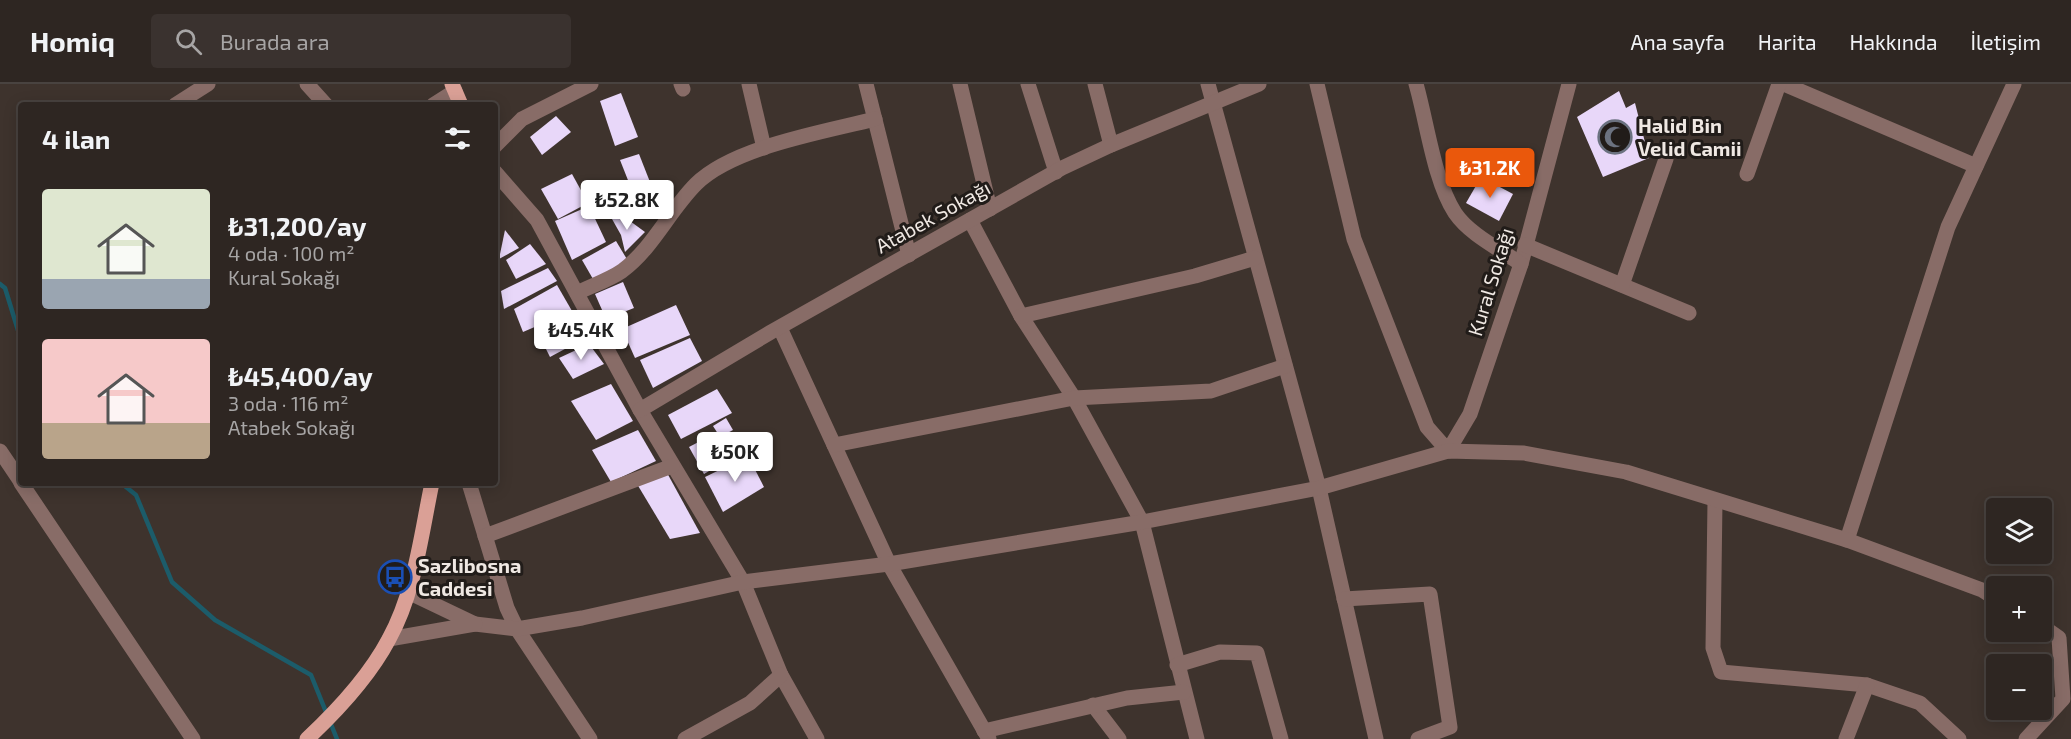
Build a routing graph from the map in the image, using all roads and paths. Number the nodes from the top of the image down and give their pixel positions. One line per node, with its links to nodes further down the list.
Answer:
1 (208, 84): 18 (street)
2 (307, 84): 19 (street)
3 (591, 84): 23 (street)
4 (749, 84): 25 (street)
5 (866, 84): 22 (street)
6 (960, 84): 31 (street)
7 (1028, 84): 28 (street)
8 (1095, 84): 24 (street)
9 (1208, 84): 21 (street)
10 (1259, 84): 21 (street, Atabek Sokağı)
11 (1317, 84): 47 (street)
12 (1416, 84): 36 (street)
13 (1569, 84): 33 (street, Kural Sokağı)
14 (1779, 84): 29 (street)
15 (1784, 84): 27 (street)
16 (2014, 84): 27 (street)
17 (456, 93): 20 (street)
18 (180, 102)
19 (323, 102)
20 (439, 102)
21 (1213, 103): 24 (street, Atabek Sokağı); 35 (street)
22 (875, 119): 25 (street); 34 (street)
23 (498, 143)
24 (1112, 145): 28 (street, Atabek Sokağı)
25 (764, 148): 38 (street)
26 (1666, 159): 37 (street)
27 (1976, 166): 57 (street)
28 (1056, 172): 31 (street, Atabek Sokağı)
29 (1747, 174)
30 (498, 175): 38 (street)
31 (990, 209): 32 (street, Atabek Sokağı)
32 (970, 220): 34 (street, Atabek Sokağı); 40 (street)
33 (1525, 245): 36 (street, Kural Sokağı); 37 (street)
34 (909, 255): 41 (street, Atabek Sokağı)
35 (1255, 258): 40 (street); 42 (street)
36 (1521, 264): 47 (street, Kural Sokağı)
37 (1622, 285): 39 (street)
38 (577, 293): 44 (street)
39 (1689, 313)
40 (1021, 316): 43 (street)
41 (780, 328): 44 (street, Atabek Sokağı); 45 (street)
42 (1285, 366): 43 (street); 53 (street)
43 (1074, 398): 45 (street); 55 (street)
44 (640, 410): 48 (street)
45 (834, 445): 58 (street)
46 (0, 451): 49 (street)
47 (1448, 451): 53 (street); 54 (street)
48 (672, 466): 56 (street); 59 (street)
49 (18, 478)
50 (23, 486): 74 (street)
51 (431, 486): 60 (main road)
52 (470, 486): 56 (street)
53 (1319, 488): 55 (street); 62 (street)
54 (1715, 501): 57 (street); 69 (street)
55 (1142, 522): 58 (street); 67 (street)
56 (485, 536): 64 (street)
57 (1847, 540): 61 (street)
58 (889, 564): 59 (street); 73 (street)
59 (743, 582): 64 (street); 68 (street)
60 (408, 592): 63 (street); 66 (main road)
61 (1986, 593)
62 (1344, 599): 82 (street); 83 (street)
63 (476, 624): 64 (street); 66 (street)
64 (517, 629): 76 (street)
65 (2052, 633): 87 (street)
66 (389, 639): 75 (main road)
67 (1177, 665): 70 (street); 81 (street)
68 (781, 675): 77 (street); 78 (street)
69 (1867, 685): 72 (street); 84 (street)
70 (1184, 692): 71 (street); 80 (street)
71 (1094, 705): 73 (street); 79 (street)
72 (1943, 724): 85 (street); 86 (street)
73 (986, 735)
74 (194, 739)
75 (307, 739)
76 (590, 739)
77 (685, 739)
78 (817, 739)
79 (1119, 739)
80 (1197, 739)
81 (1281, 739)
82 (1376, 739)
83 (1418, 739)
84 (1846, 739)
85 (1937, 739)
86 (1959, 739)
87 (2026, 739)

